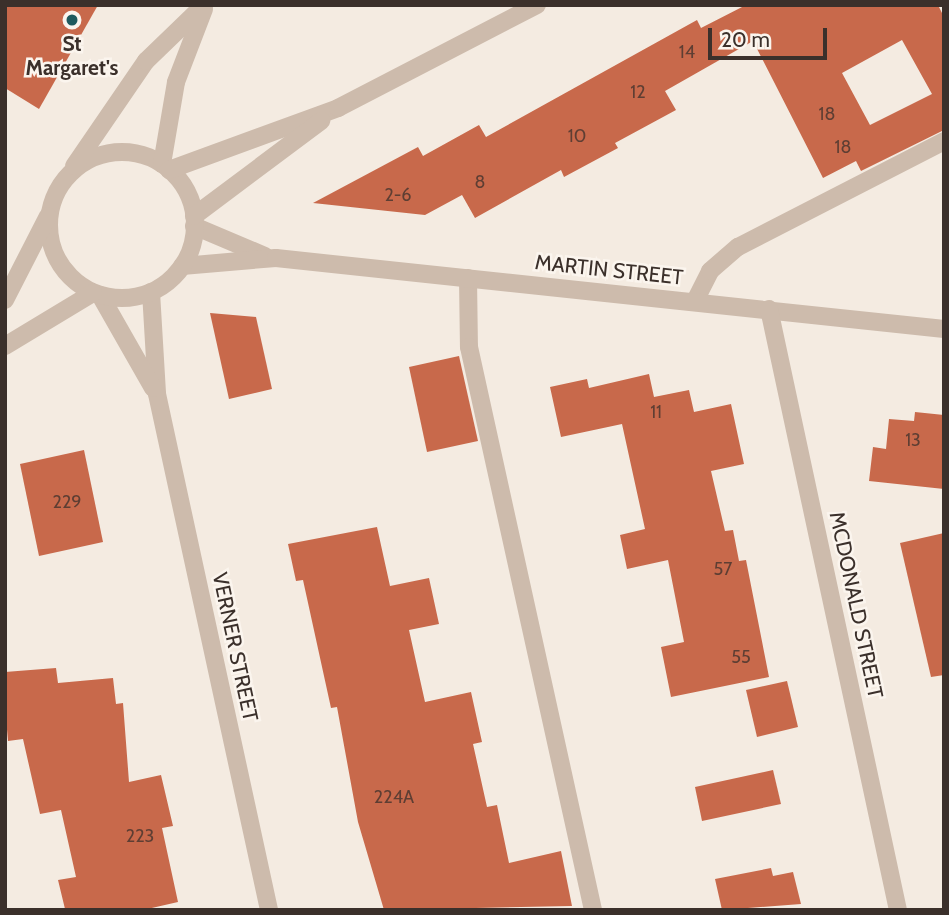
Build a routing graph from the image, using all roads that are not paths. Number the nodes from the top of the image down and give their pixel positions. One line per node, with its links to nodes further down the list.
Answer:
1 (204, 5): 5 (street); 6 (street)
2 (537, 5): 3 (street)
3 (338, 108): 5 (street); 8 (street)
4 (944, 141): 15 (street)
5 (165, 167): 6 (street); 8 (street)
6 (68, 174): 7 (street)
7 (51, 209): 13 (street); 14 (street)
8 (194, 221): 9 (street, MARTIN STREET); 10 (street)
9 (269, 257): 10 (street, MARTIN STREET); 11 (street, MARTIN STREET)
10 (182, 266): 12 (street)
11 (468, 278): 15 (street, MARTIN STREET); 21 (street)
12 (151, 292): 13 (street); 19 (street, VERNER STREET)
13 (97, 294): 18 (street); 19 (street, VERNER STREET)
14 (5, 300)
15 (695, 301): 16 (street, MARTIN STREET)
16 (769, 309): 17 (street, MARTIN STREET); 22 (street, MCDONALD STREET)
17 (944, 329)
18 (5, 346)
19 (157, 394): 20 (street, VERNER STREET)
20 (269, 910)
21 (593, 910)
22 (898, 910)

